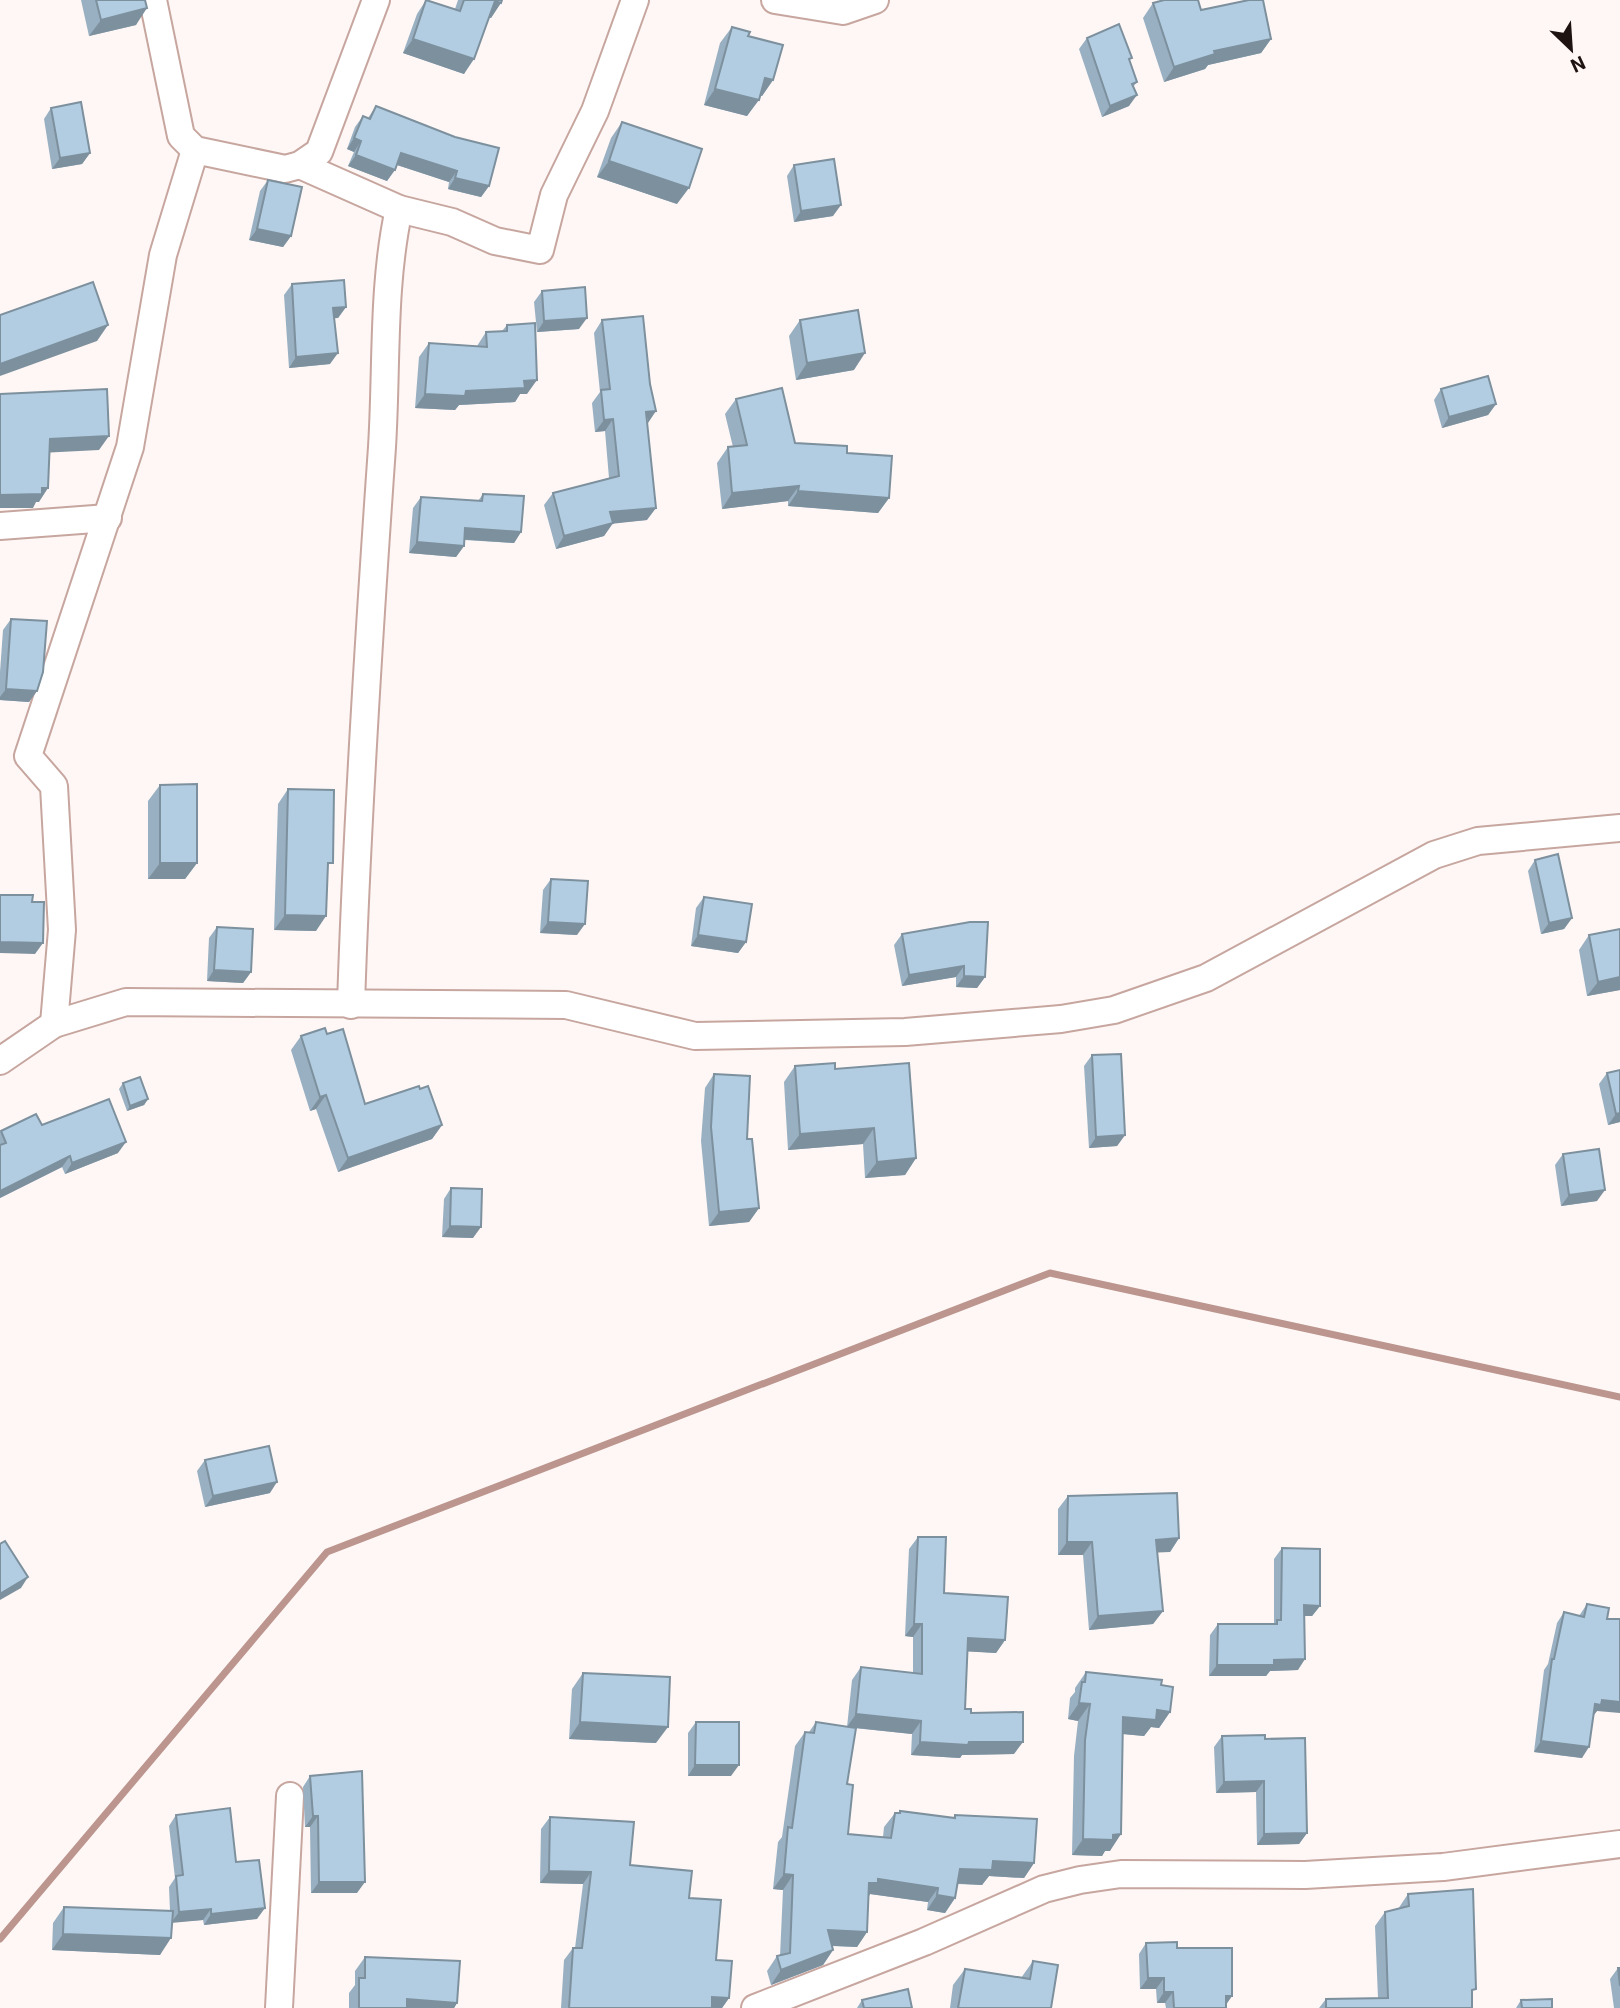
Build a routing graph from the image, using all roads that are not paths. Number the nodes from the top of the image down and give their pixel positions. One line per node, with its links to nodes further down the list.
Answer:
1 (153, 0): 6 (street)
2 (376, 0): 7 (street)
3 (635, 0): 8 (street)
4 (775, 0): 5 (street)
5 (875, 0)
6 (195, 150): 7 (street); 9 (street)
7 (300, 165): 8 (street)
8 (399, 209): 12 (street)
9 (108, 518): 10 (street); 13 (street)
10 (0, 526)
11 (1620, 828): 12 (street)
12 (351, 1005): 13 (street)
13 (54, 1024): 14 (street)
14 (0, 1061)
15 (290, 1796): 17 (street)
16 (1620, 1844): 18 (street)
17 (279, 2008)
18 (755, 2008)

